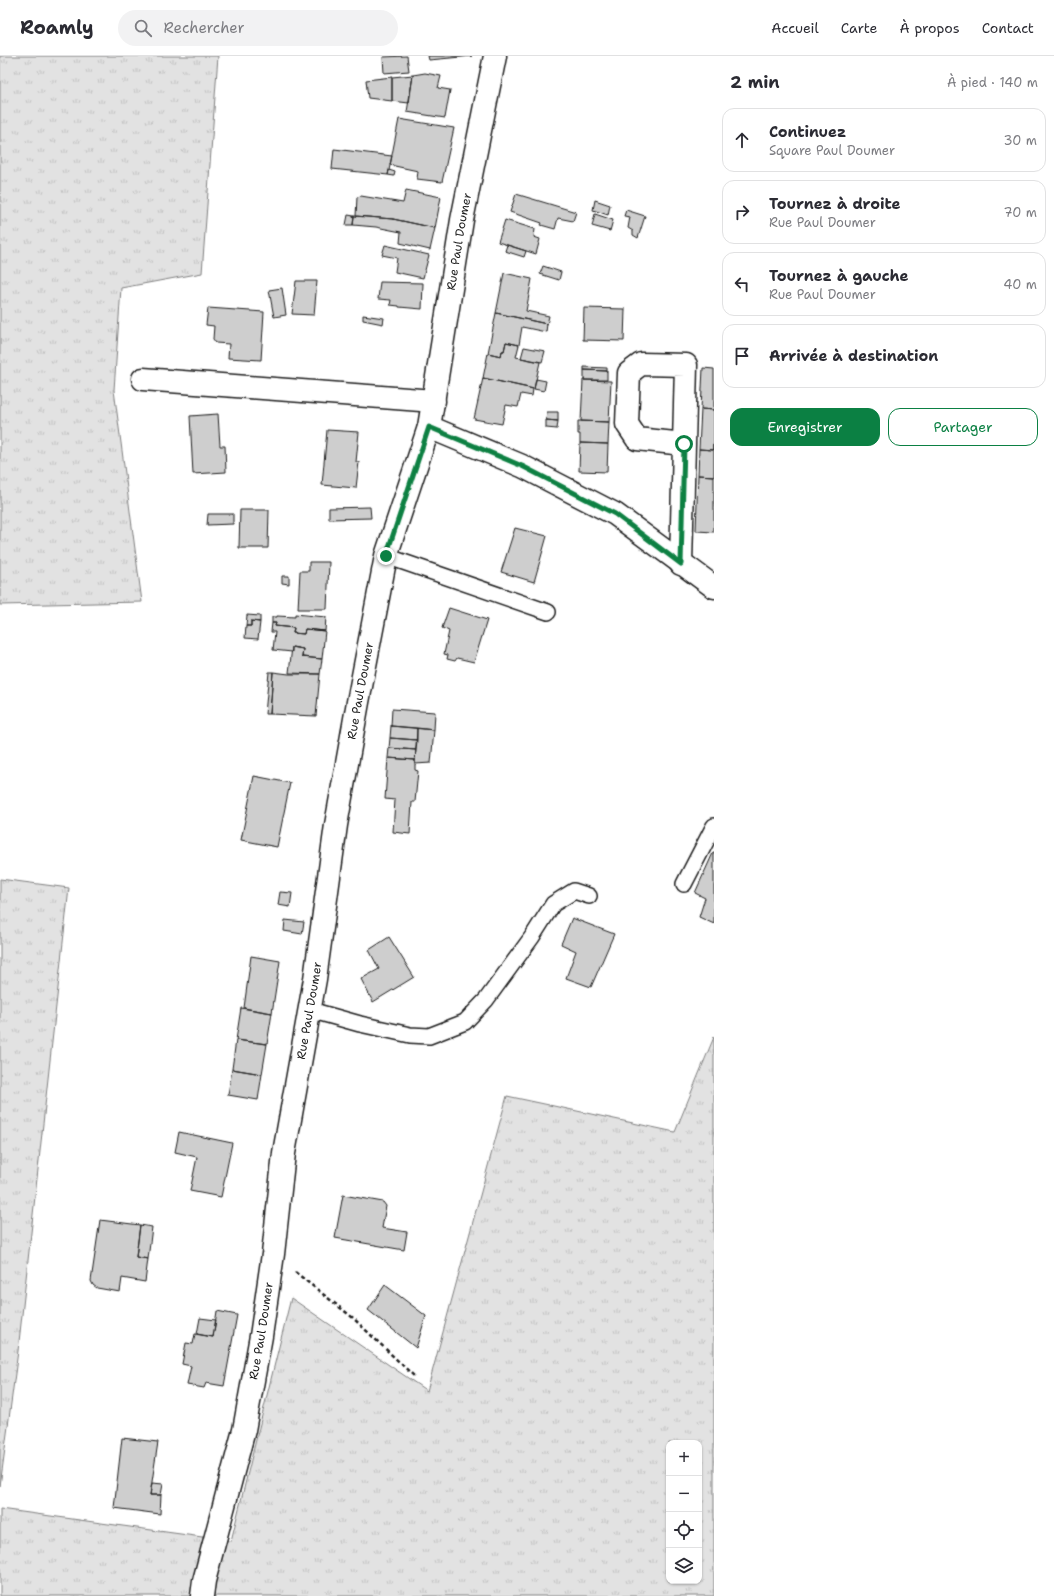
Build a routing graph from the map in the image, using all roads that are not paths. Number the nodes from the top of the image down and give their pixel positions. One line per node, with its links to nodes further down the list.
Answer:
1 (495, 56): 3 (street, Rue Paul Doumer)
2 (143, 379): 3 (street)
3 (434, 401): 4 (street, Rue Paul Doumer)
4 (429, 427): 6 (street, Rue Paul Doumer); 7 (street)
5 (684, 444): 7 (street)
6 (386, 556): 9 (lane); 13 (street, Rue Paul Doumer)
7 (681, 564): 8 (street)
8 (714, 587)
9 (548, 612)
10 (714, 826): 11 (lane)
11 (684, 884)
12 (589, 896): 13 (lane)
13 (310, 1010): 14 (street, Rue Paul Doumer)
14 (202, 1596)

